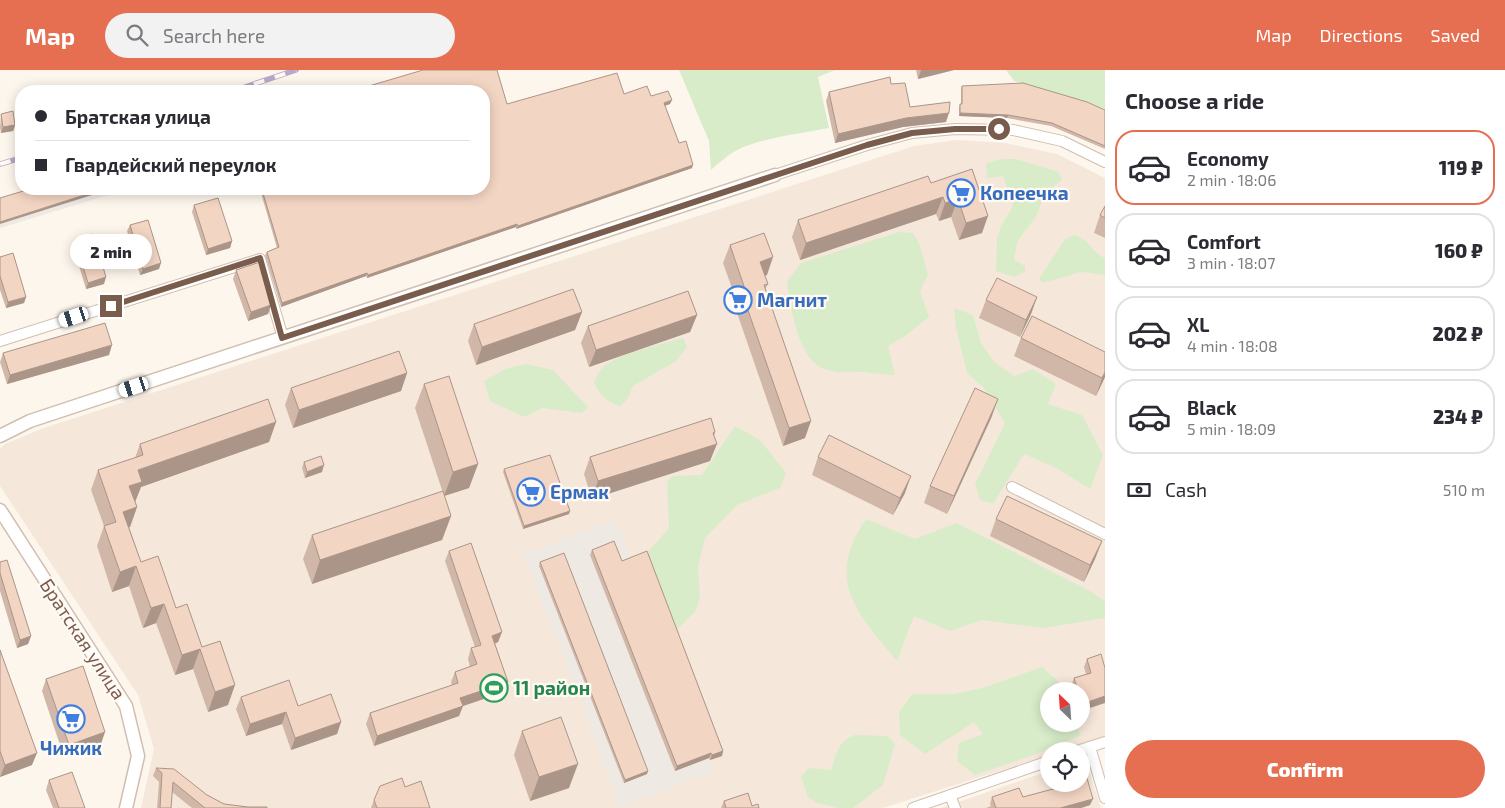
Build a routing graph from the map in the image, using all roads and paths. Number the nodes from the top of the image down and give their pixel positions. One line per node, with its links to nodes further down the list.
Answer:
1 (1105, 162): 2 (street)
2 (775, 175): 3 (street)
3 (282, 338): 4 (street); 5 (street)
4 (0, 341)
5 (0, 436)
6 (1012, 487): 8 (street)
7 (0, 510): 14 (street, Братская улица)
8 (1105, 534)
9 (1105, 742): 10 (street)
10 (1090, 747): 13 (street)
11 (1040, 764): 12 (street)
12 (950, 795): 15 (street); 16 (street)
13 (1105, 798)
14 (126, 808)
15 (913, 808)
16 (955, 808)

